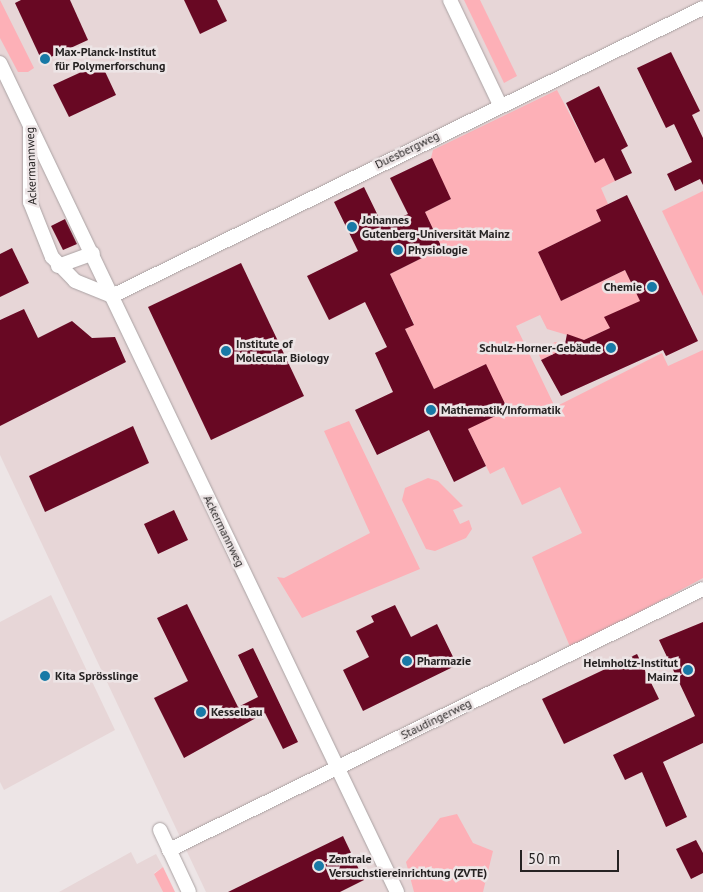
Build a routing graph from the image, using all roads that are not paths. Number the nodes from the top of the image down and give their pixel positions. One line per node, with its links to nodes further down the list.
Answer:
1 (450, 0): 4 (street)
2 (703, 8): 4 (street, Duesbergweg)
3 (0, 63): 5 (street, Ackermannweg)
4 (500, 105): 8 (street, Duesbergweg)
5 (29, 120): 6 (street, Ackermannweg); 7 (street, Ackermannweg)
6 (93, 253): 7 (street); 8 (street, Ackermannweg)
7 (58, 266): 8 (street, Ackermannweg)
8 (112, 296): 10 (street, Ackermannweg)
9 (703, 589): 10 (street, Staudingerweg)
10 (337, 767): 12 (street, Staudingerweg); 14 (street, Ackermannweg)
11 (160, 830): 12 (street)
12 (169, 850): 13 (street)
13 (189, 892)
14 (397, 892)

